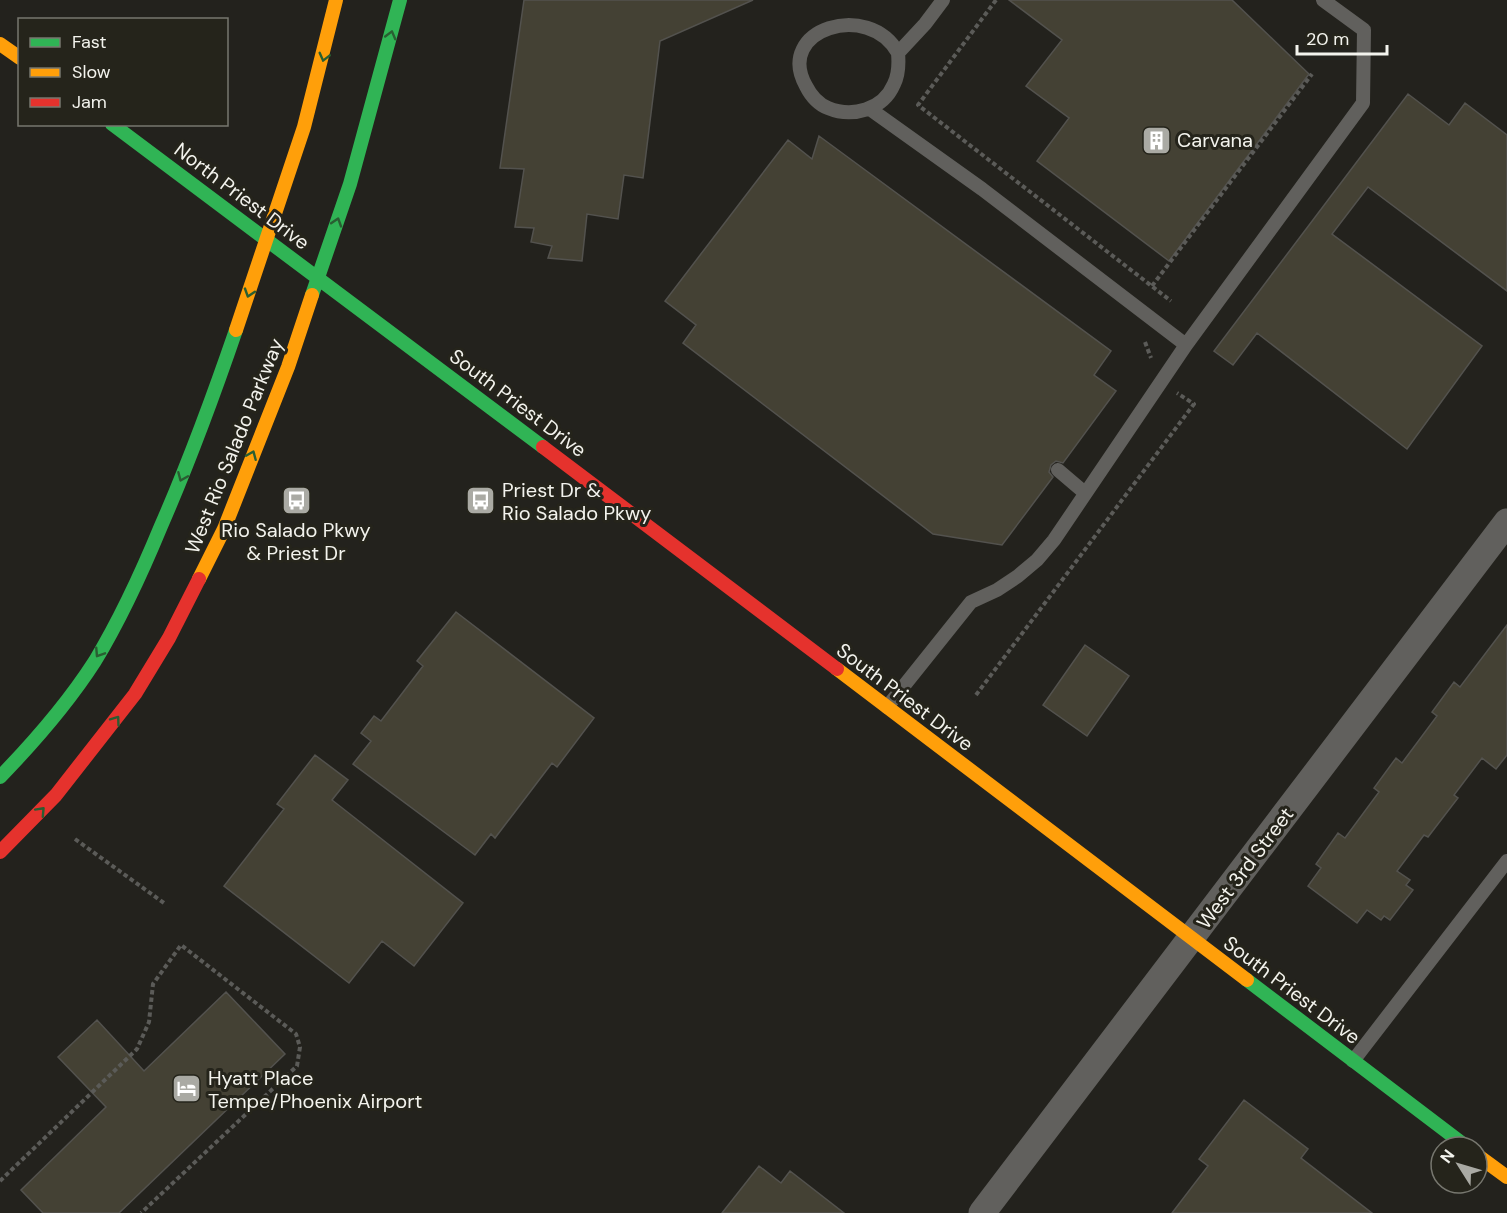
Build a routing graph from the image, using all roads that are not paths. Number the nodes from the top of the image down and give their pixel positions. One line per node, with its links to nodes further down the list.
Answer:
1 (336, 0): 10 (main road, West Rio Salado Parkway, one-way to 10)
2 (400, 0): 11 (main road, West Rio Salado Parkway, one-way to 2)
3 (943, 0): 6 (lane)
4 (1323, 0): 12 (lane)
5 (0, 44): 7 (main road)
6 (898, 53): 8 (lane); 8 (lane)
7 (18, 57)
8 (870, 109): 12 (lane)
9 (115, 126): 10 (main road, North Priest Drive)
10 (267, 238): 11 (main road, North Priest Drive); 17 (main road, West Rio Salado Parkway, one-way to 17)
11 (319, 278): 16 (main road, South Priest Drive); 18 (main road, West Rio Salado Parkway, one-way to 11)
12 (1186, 345): 14 (lane)
13 (1058, 470): 14 (lane)
14 (1085, 493): 16 (lane)
15 (1507, 522): 20 (street, West 3rd Street)
16 (886, 708): 20 (main road, South Priest Drive)
17 (0, 777)
18 (0, 852)
19 (1507, 861): 21 (lane)
20 (1191, 939): 21 (main road, South Priest Drive); 25 (street, West 3rd Street)
21 (1353, 1061): 22 (main road, South Priest Drive)
22 (1451, 1135)
23 (1489, 1164): 24 (main road)
24 (1507, 1177)
25 (982, 1213)

